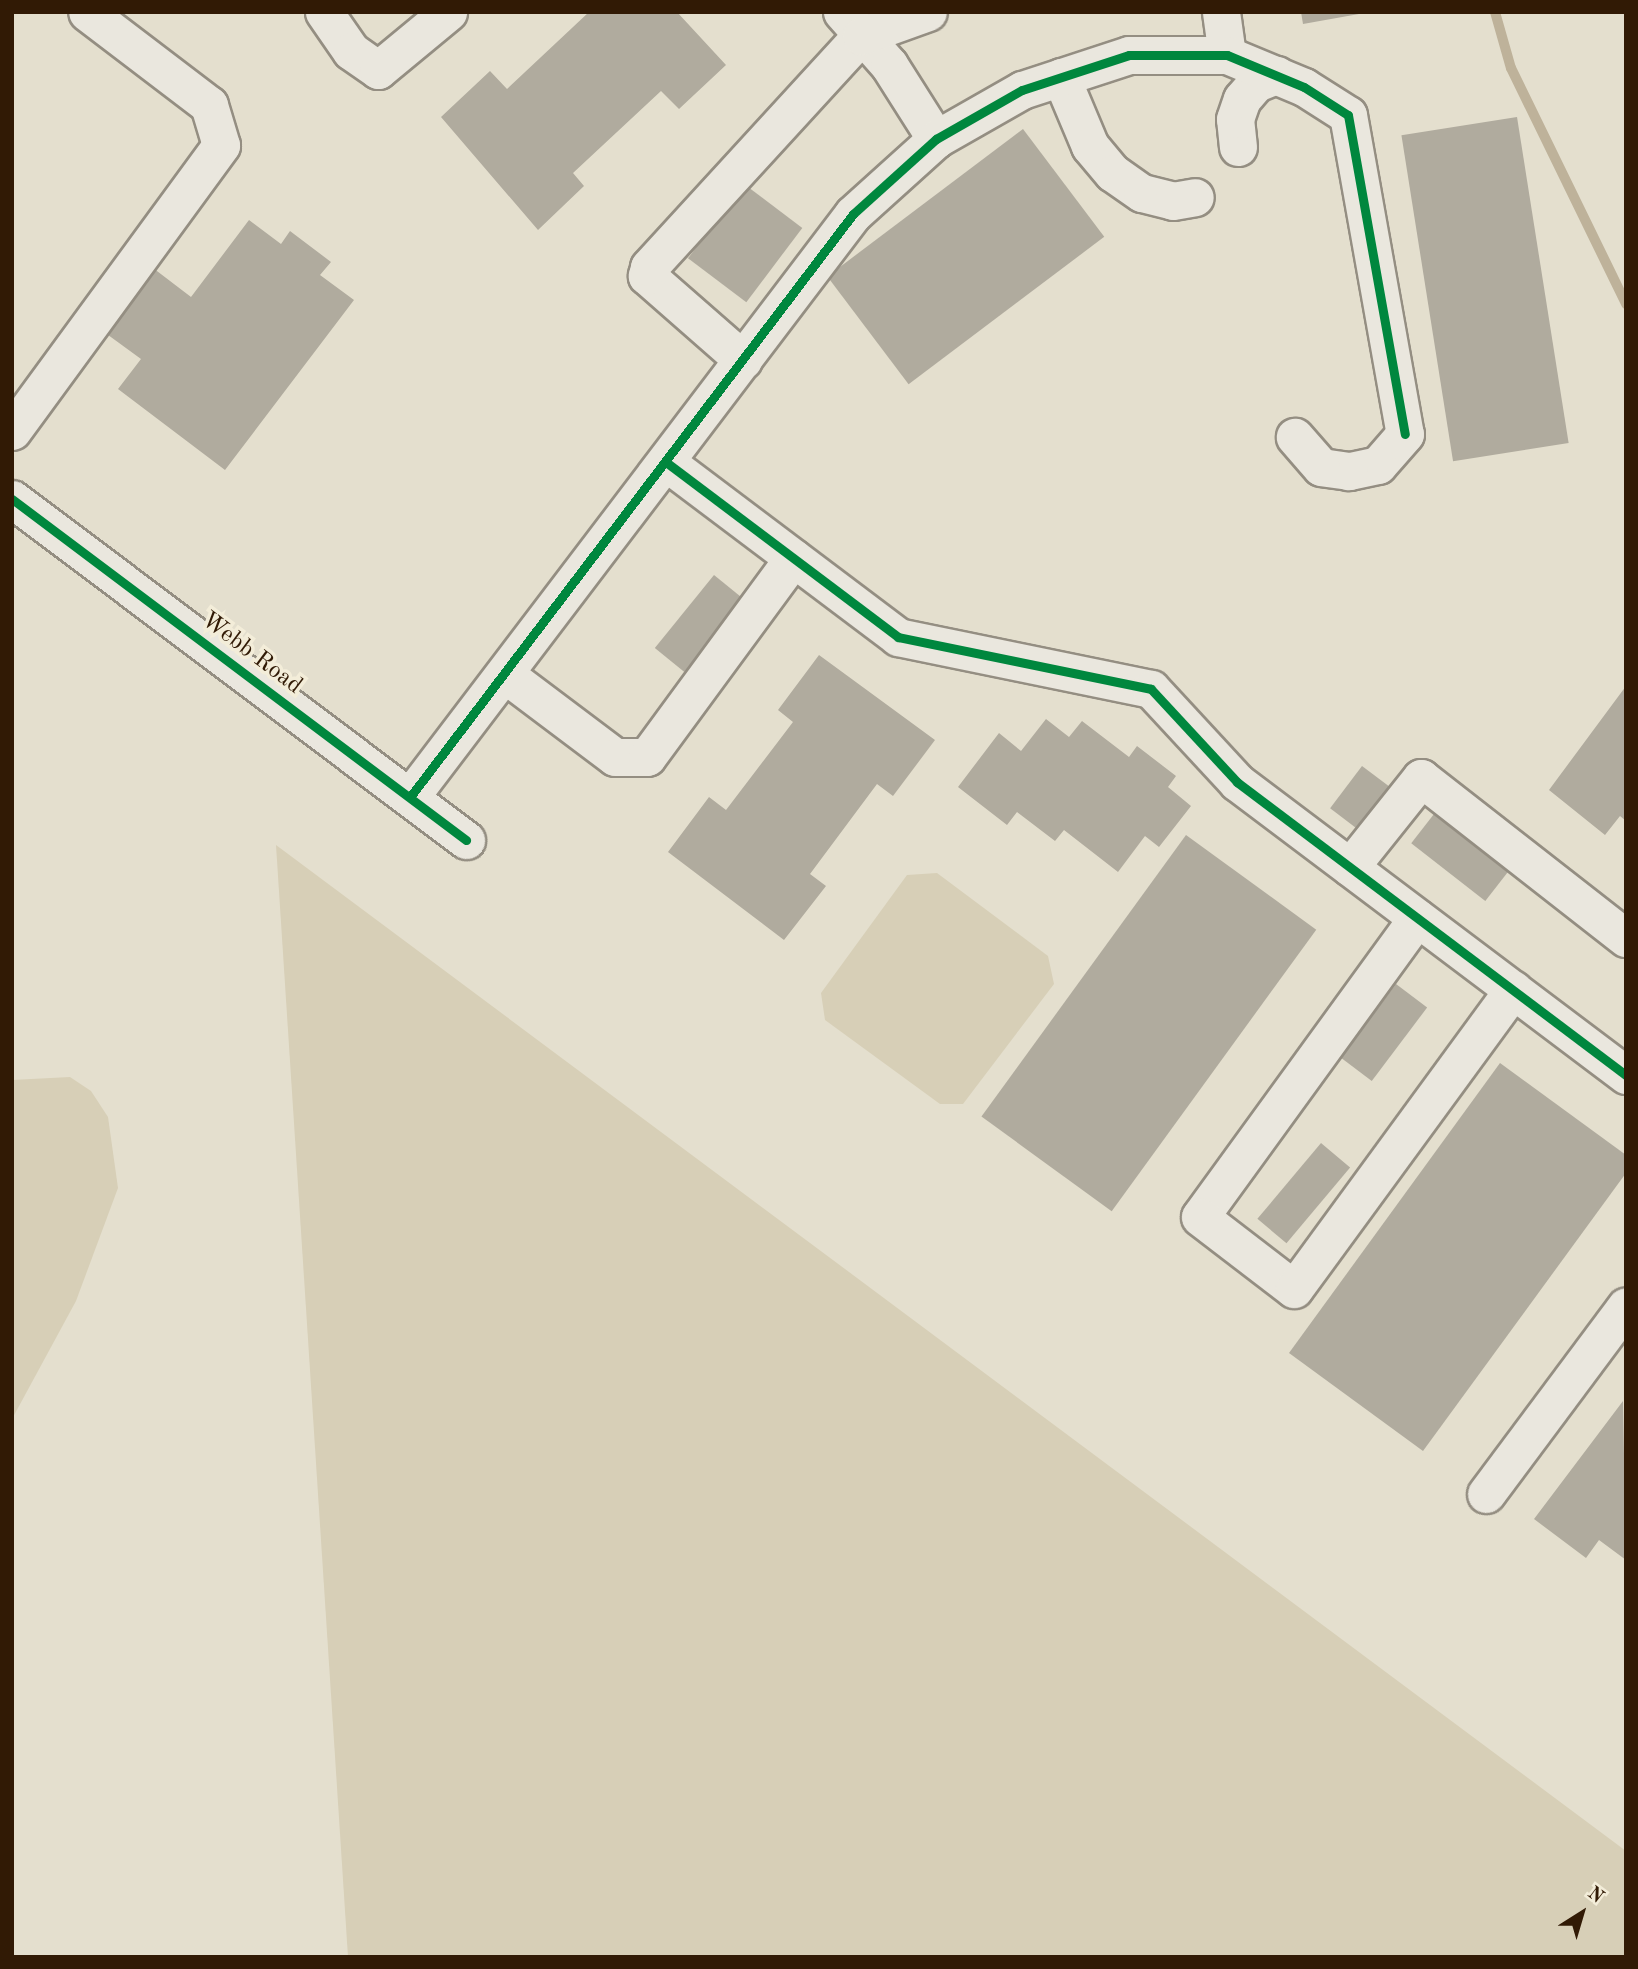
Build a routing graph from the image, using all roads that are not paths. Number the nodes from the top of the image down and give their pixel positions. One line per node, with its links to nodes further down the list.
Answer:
1 (87, 12): 14 (street)
2 (324, 12): 3 (street)
3 (448, 12)
4 (928, 12): 6 (street)
5 (1221, 12): 7 (street)
6 (852, 24): 10 (street); 13 (street)
7 (1227, 55): 8 (street); 9 (street)
8 (1276, 75): 11 (street); 15 (street)
9 (1061, 77): 10 (street); 12 (street)
10 (936, 139): 13 (street)
11 (1238, 147)
12 (1195, 197)
13 (743, 360): 16 (street)
14 (12, 431)
15 (1295, 438)
16 (666, 462): 18 (street); 19 (street)
17 (12, 499): 20 (street, Webb Road)
18 (793, 558): 19 (street); 22 (street)
19 (506, 675): 20 (street)
20 (410, 797): 21 (street, Webb Road)
21 (466, 840)
22 (1350, 867): 23 (street); 24 (street)
23 (1417, 918): 25 (street); 25 (street)
24 (1626, 938)
25 (1513, 990): 26 (street)
26 (1626, 1075)
27 (1623, 1316): 28 (street)
28 (1486, 1494)

